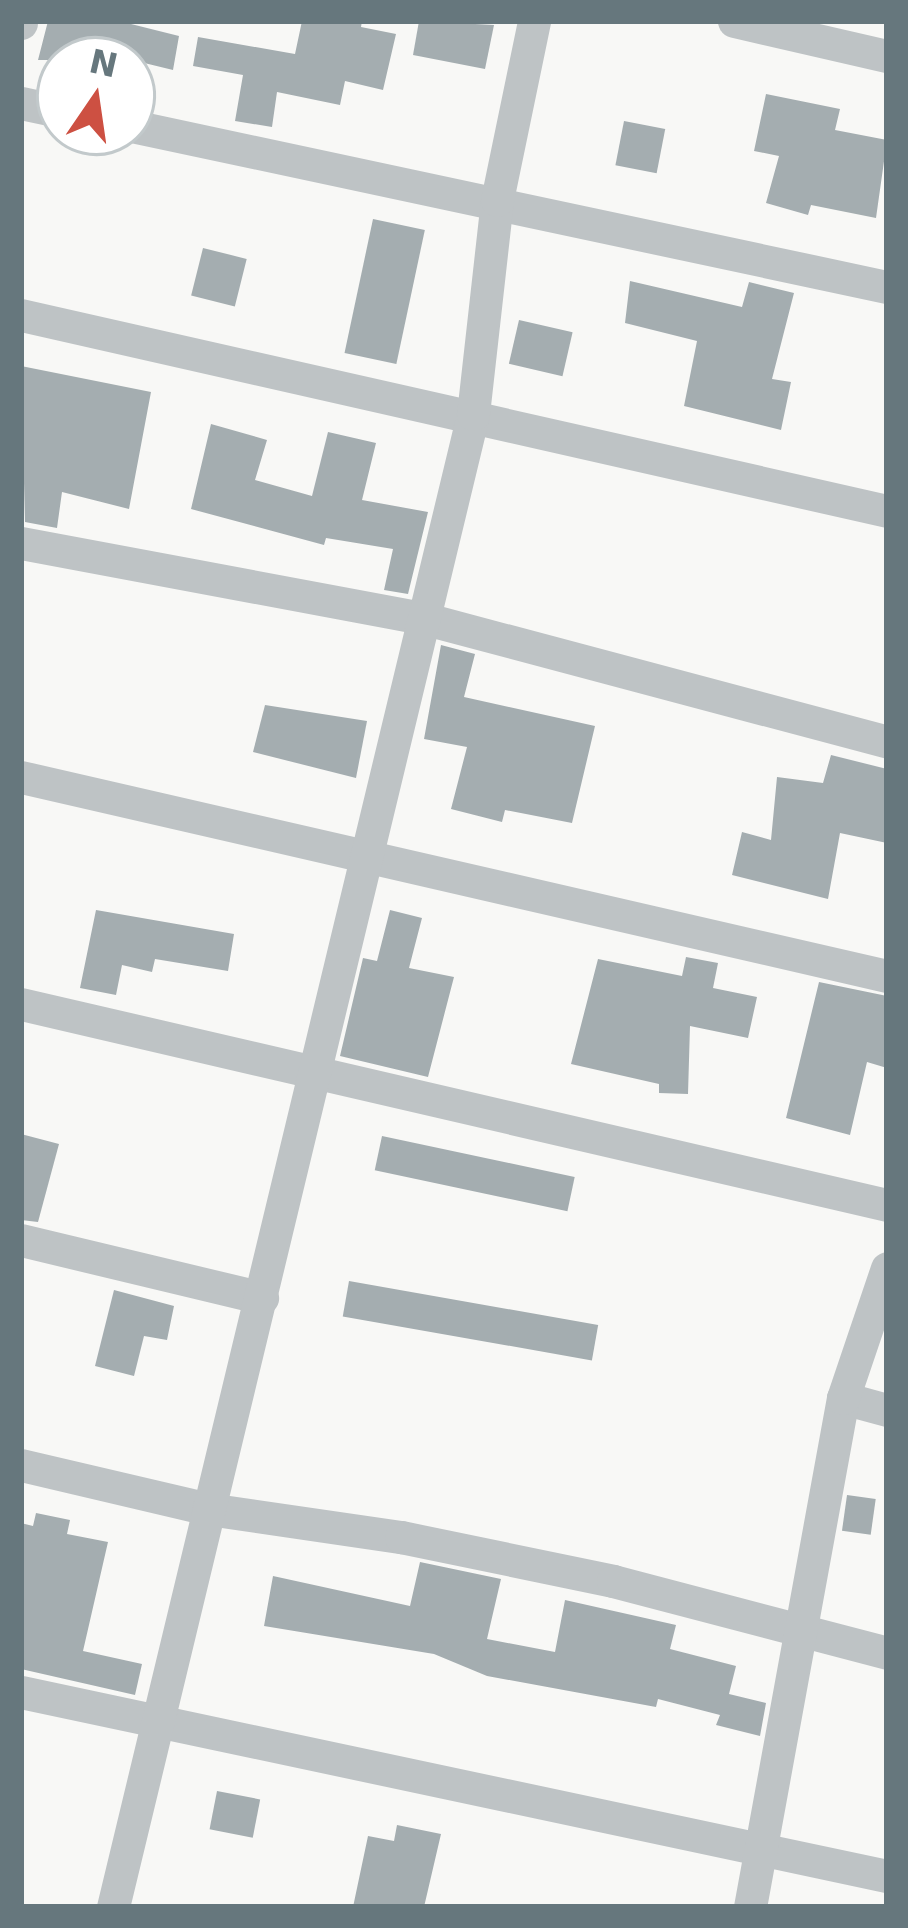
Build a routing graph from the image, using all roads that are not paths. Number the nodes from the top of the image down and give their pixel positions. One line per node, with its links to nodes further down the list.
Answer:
1 (534, 21): 5 (street)
2 (734, 21): 3 (street)
3 (887, 56)
4 (156, 131): 5 (street)
5 (496, 200): 6 (street); 8 (street)
6 (887, 287)
7 (21, 315): 8 (street)
8 (473, 414): 9 (street); 11 (street)
9 (887, 511)
10 (21, 543): 11 (street)
11 (426, 619): 12 (street); 14 (street)
12 (887, 742)
13 (21, 777): 14 (street)
14 (362, 860): 15 (street); 17 (street)
15 (887, 976)
16 (21, 1004): 17 (street)
17 (311, 1069): 18 (street); 21 (street)
18 (887, 1205)
19 (21, 1240): 21 (street)
20 (887, 1268): 22 (street)
21 (262, 1298): 25 (street)
22 (843, 1399): 23 (street); 26 (street)
23 (887, 1410)
24 (21, 1465): 25 (street)
25 (208, 1509): 26 (street); 29 (street)
26 (800, 1631): 27 (street); 30 (street)
27 (887, 1653)
28 (21, 1691): 29 (street)
29 (161, 1722): 30 (street); 32 (street)
30 (764, 1846): 31 (street); 33 (street)
31 (887, 1876)
32 (113, 1907)
33 (750, 1907)

